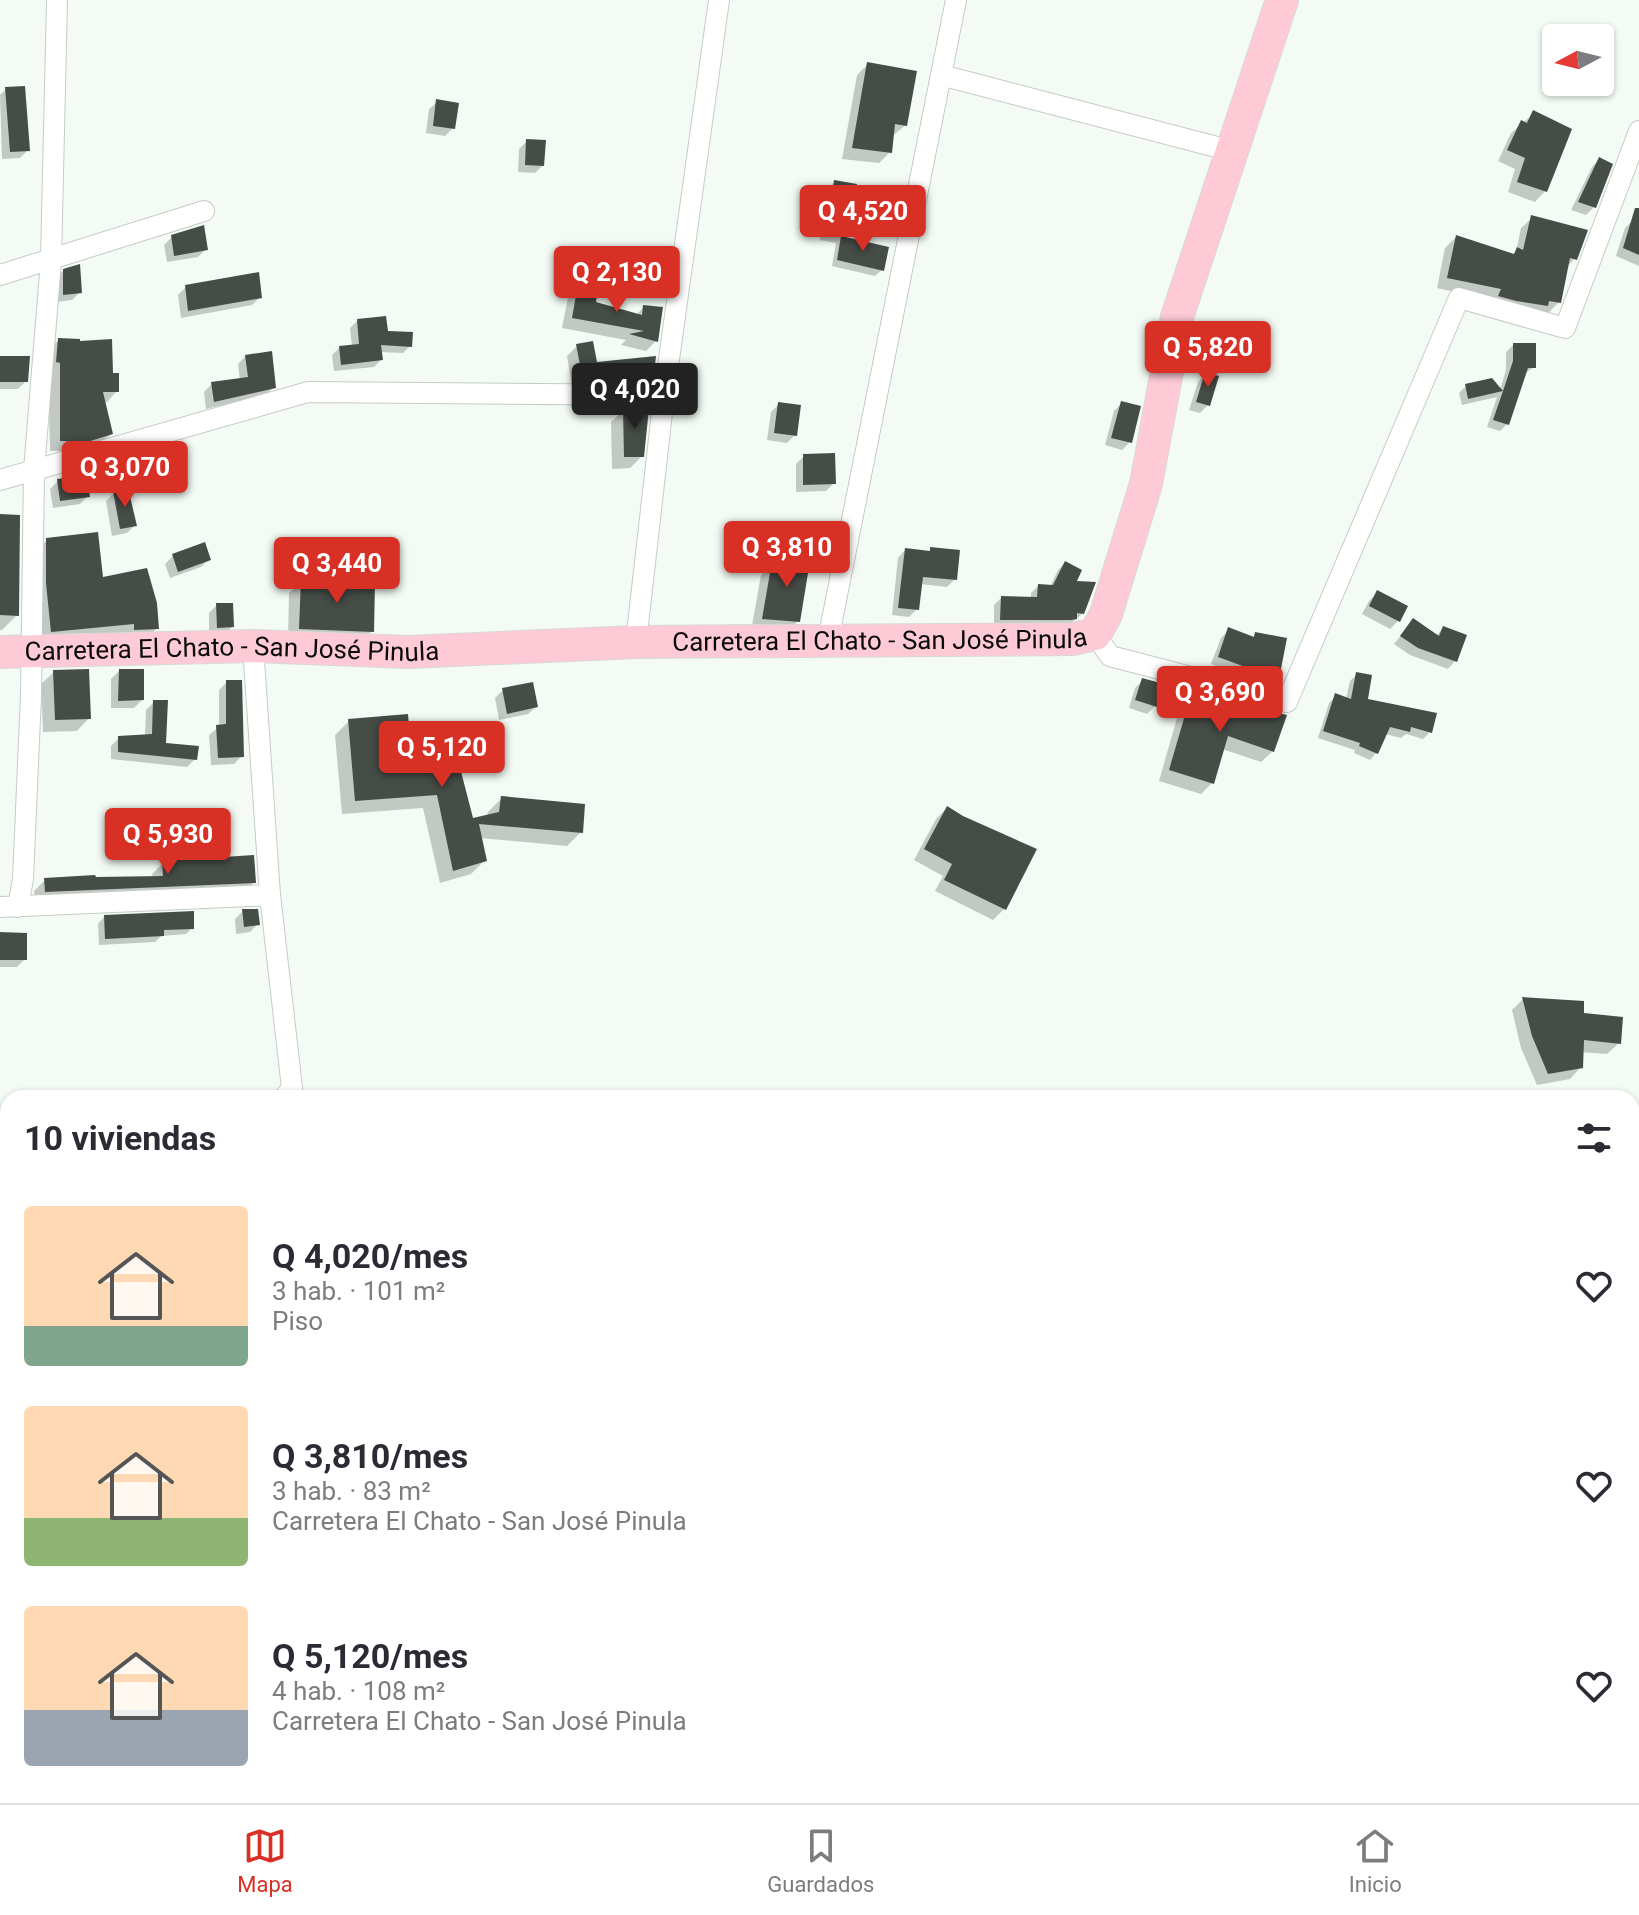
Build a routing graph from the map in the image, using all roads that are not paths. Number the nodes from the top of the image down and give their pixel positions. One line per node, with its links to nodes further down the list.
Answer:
1 (57, 0): 9 (street)
2 (719, 0): 11 (street)
3 (956, 0): 5 (street)
4 (1282, 0): 7 (main road, Carretera El Chato - San José Pinula)
5 (941, 75): 7 (street); 15 (street)
6 (1639, 131): 14 (street)
7 (1232, 151): 14 (main road, Carretera El Chato - San José Pinula)
8 (204, 211): 9 (street)
9 (51, 261): 10 (street); 12 (street)
10 (0, 275)
11 (664, 395): 12 (street); 16 (street)
12 (34, 470): 13 (street); 18 (street)
13 (0, 480)
14 (1095, 634): 15 (main road, Carretera El Chato - San José Pinula)
15 (828, 640): 16 (main road, Carretera El Chato - San José Pinula)
16 (636, 642): 17 (main road, Carretera El Chato - San José Pinula)
17 (253, 646): 18 (main road, Carretera El Chato - San José Pinula); 19 (street)
18 (16, 652): 20 (street)
19 (270, 895): 20 (street); 21 (street)
20 (9, 907)
21 (290, 1090)

